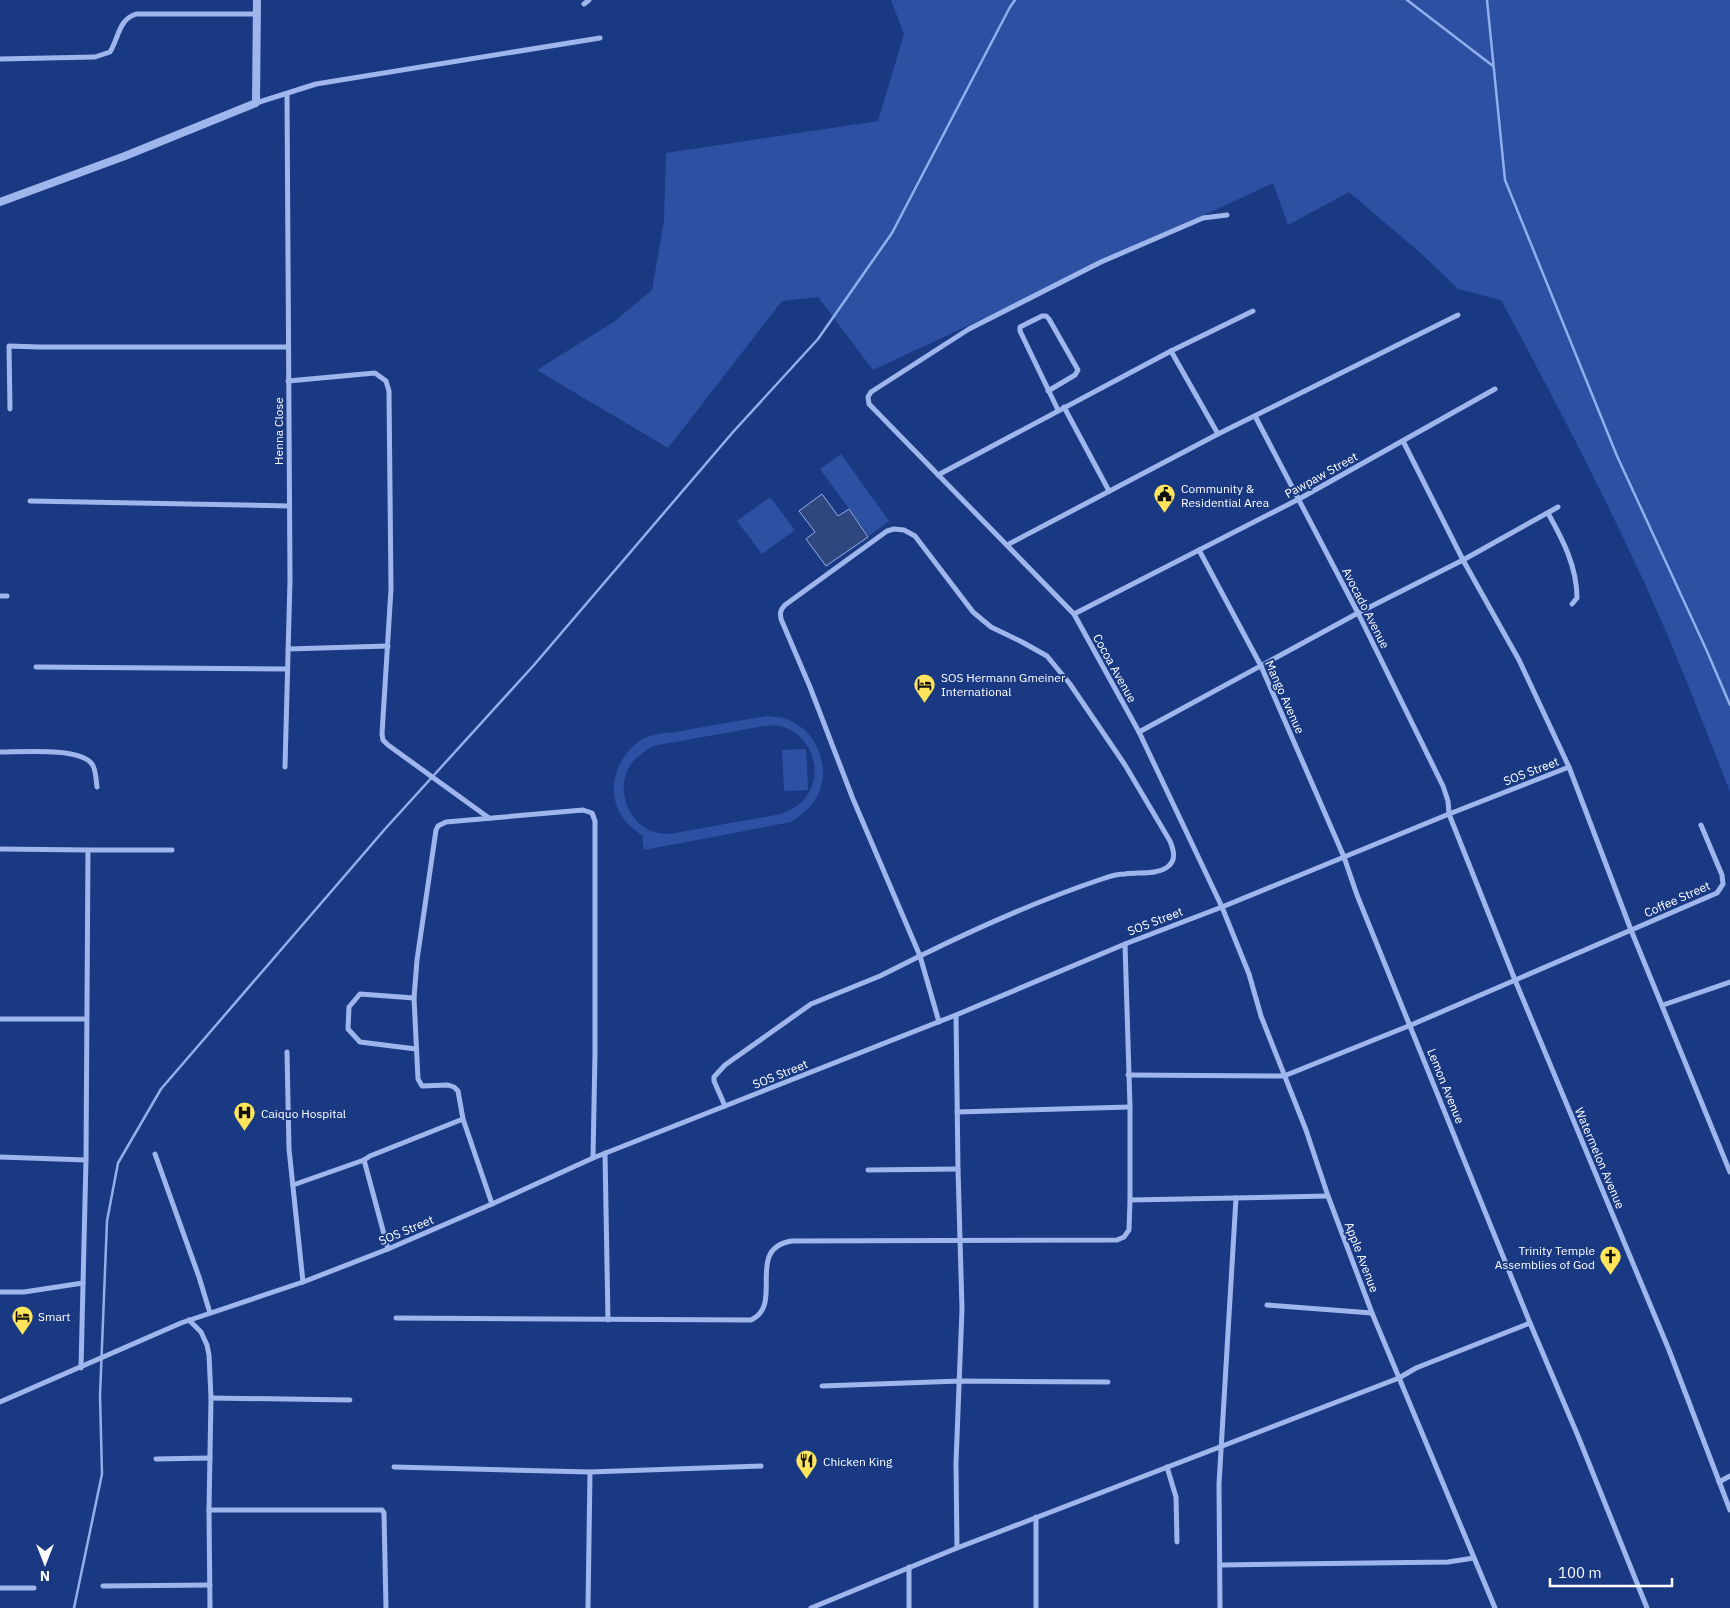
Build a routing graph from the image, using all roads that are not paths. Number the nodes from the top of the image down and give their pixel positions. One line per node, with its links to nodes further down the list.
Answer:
1 (257, 0): 2 (street)
2 (257, 14): 4 (street); 6 (street)
3 (600, 38): 5 (street)
4 (0, 59)
5 (287, 94): 6 (street); 11 (street, Henna Close)
6 (256, 104): 7 (street)
7 (0, 202)
8 (1227, 215): 22 (street, Cocoa Avenue)
9 (1253, 311): 12 (street)
10 (1458, 315): 19 (street)
11 (288, 347): 13 (street, Henna Close); 17 (street)
12 (1171, 351): 16 (street); 20 (street)
13 (288, 381): 26 (street, Henna Close); 37 (street)
14 (1495, 389): 21 (street, Pawpaw Street)
15 (1048, 391): 15 (street); 18 (street)
16 (1064, 407): 18 (street); 23 (street)
17 (10, 409)
18 (1058, 410): 22 (street)
19 (1255, 416): 20 (street); 24 (street, Avocado Avenue)
20 (1218, 434): 23 (street)
21 (1403, 440): 24 (street, Pawpaw Street); 31 (street)
22 (938, 475): 29 (street, Cocoa Avenue)
23 (1109, 491): 29 (street)
24 (1298, 499): 30 (street, Pawpaw Street); 35 (street, Avocado Avenue)
25 (30, 500): 26 (street)
26 (289, 506): 38 (street, Henna Close)
27 (1558, 507): 28 (street)
28 (1548, 513): 31 (street); 34 (street)
29 (1007, 545): 36 (street, Cocoa Avenue)
30 (1199, 550): 36 (street, Pawpaw Street); 39 (street, Mango Avenue)
31 (1463, 560): 35 (street); 45 (street)
32 (0, 596): 33 (street)
33 (7, 596)
34 (1572, 604)
35 (1358, 613): 39 (street); 47 (street, Avocado Avenue)
36 (1074, 614): 42 (street, Cocoa Avenue)
37 (388, 646): 38 (street); 48 (street)
38 (288, 648): 41 (street, Henna Close)
39 (1261, 666): 42 (street); 53 (street, Mango Avenue)
40 (36, 667): 41 (street)
41 (288, 668): 44 (street, Henna Close)
42 (1139, 732): 56 (street, Cocoa Avenue)
43 (0, 752): 46 (street)
44 (285, 767)
45 (1569, 767): 47 (street, SOS Street); 57 (street)
46 (97, 787)
47 (1449, 814): 53 (street, SOS Street); 60 (street, Watermelon Avenue)
48 (489, 818): 62 (street); 80 (street)
49 (1702, 825): 54 (street, Coffee Street)
50 (0, 849): 51 (street)
51 (88, 850): 52 (street); 66 (street)
52 (172, 850)
53 (1344, 857): 56 (street, SOS Street); 68 (street, Lemon Avenue)
54 (1723, 884): 55 (street); 57 (street, Coffee Street)
55 (1730, 885)
56 (1222, 907): 58 (street, SOS Street); 72 (street, Apple Avenue)
57 (1631, 930): 60 (street, Coffee Street); 63 (street)
58 (1125, 944): 64 (street, SOS Street); 71 (street)
59 (920, 956): 59 (street); 67 (street); 73 (street)
60 (1515, 980): 68 (street, Coffee Street); 119 (street, Watermelon Avenue)
61 (1730, 982): 63 (street)
62 (414, 998): 69 (street); 69 (street)
63 (1663, 1005): 85 (street)
64 (956, 1015): 67 (street, SOS Street); 75 (street)
65 (0, 1019): 66 (street)
66 (86, 1019): 81 (street)
67 (939, 1022): 73 (street, SOS Street)
68 (1410, 1025): 72 (street, Coffee Street); 102 (street, Lemon Avenue)
69 (416, 1049): 76 (street)
70 (287, 1052): 86 (street)
71 (1128, 1075): 72 (street); 74 (street)
72 (1284, 1076): 87 (street, Apple Avenue)
73 (725, 1106): 78 (street, SOS Street)
74 (1130, 1107): 75 (street); 89 (street)
75 (957, 1112): 83 (street)
76 (463, 1119): 82 (street); 90 (street)
77 (155, 1154): 97 (street)
78 (605, 1154): 80 (street, SOS Street); 101 (street)
79 (0, 1157): 81 (street)
80 (593, 1158): 90 (street, SOS Street)
81 (86, 1160): 94 (street)
82 (364, 1160): 86 (street); 92 (street)
83 (958, 1169): 84 (street); 91 (street)
84 (868, 1170)
85 (1730, 1172)
86 (293, 1185): 93 (street)
87 (1328, 1196): 88 (street); 98 (street, Apple Avenue)
88 (1236, 1198): 89 (street); 111 (street)
89 (1130, 1200): 91 (street)
90 (492, 1204): 92 (street, SOS Street)
91 (960, 1240): 101 (street); 105 (street)
92 (388, 1249): 93 (street, SOS Street)
93 (303, 1282): 97 (street, SOS Street)
94 (83, 1284): 95 (street); 103 (street)
95 (0, 1292)
96 (1267, 1305): 98 (street)
97 (210, 1313): 100 (street, SOS Street)
98 (1372, 1313): 104 (street, Apple Avenue)
99 (396, 1318): 101 (street)
100 (189, 1320): 103 (street, SOS Street); 108 (street)
101 (608, 1320)
102 (1530, 1322): 104 (street); 141 (street, Lemon Avenue)
103 (81, 1368): 110 (street, SOS Street)
104 (1399, 1378): 111 (street); 125 (street, Apple Avenue)
105 (960, 1381): 106 (street); 107 (street); 124 (street)
106 (1108, 1382)
107 (822, 1386)
108 (211, 1398): 109 (street); 112 (street)
109 (350, 1400)
110 (0, 1402)
111 (1222, 1446): 116 (street); 126 (street)
112 (210, 1458): 113 (street); 120 (street)
113 (156, 1459)
114 (761, 1466): 117 (street)
115 (394, 1467): 117 (street)
116 (1166, 1467): 122 (street); 123 (street)
117 (590, 1472): 135 (street)
118 (1730, 1476): 119 (street)
119 (1719, 1482): 121 (street, Watermelon Avenue)
120 (209, 1510): 128 (street); 134 (street)
121 (1730, 1510)
122 (1036, 1517): 124 (street); 138 (street)
123 (1177, 1542)
124 (957, 1548): 127 (street)
125 (1474, 1558): 126 (street); 140 (street, Apple Avenue)
126 (1220, 1565): 139 (street)
127 (910, 1567): 132 (street); 137 (street)
128 (210, 1585): 129 (street); 133 (street)
129 (104, 1586)
130 (0, 1588): 131 (street)
131 (34, 1588)
132 (820, 1606): 136 (street)
133 (210, 1608)
134 (386, 1608)
135 (588, 1608)
136 (811, 1608)
137 (909, 1608)
138 (1036, 1608)
139 (1220, 1608)
140 (1495, 1608)
141 (1647, 1608)

